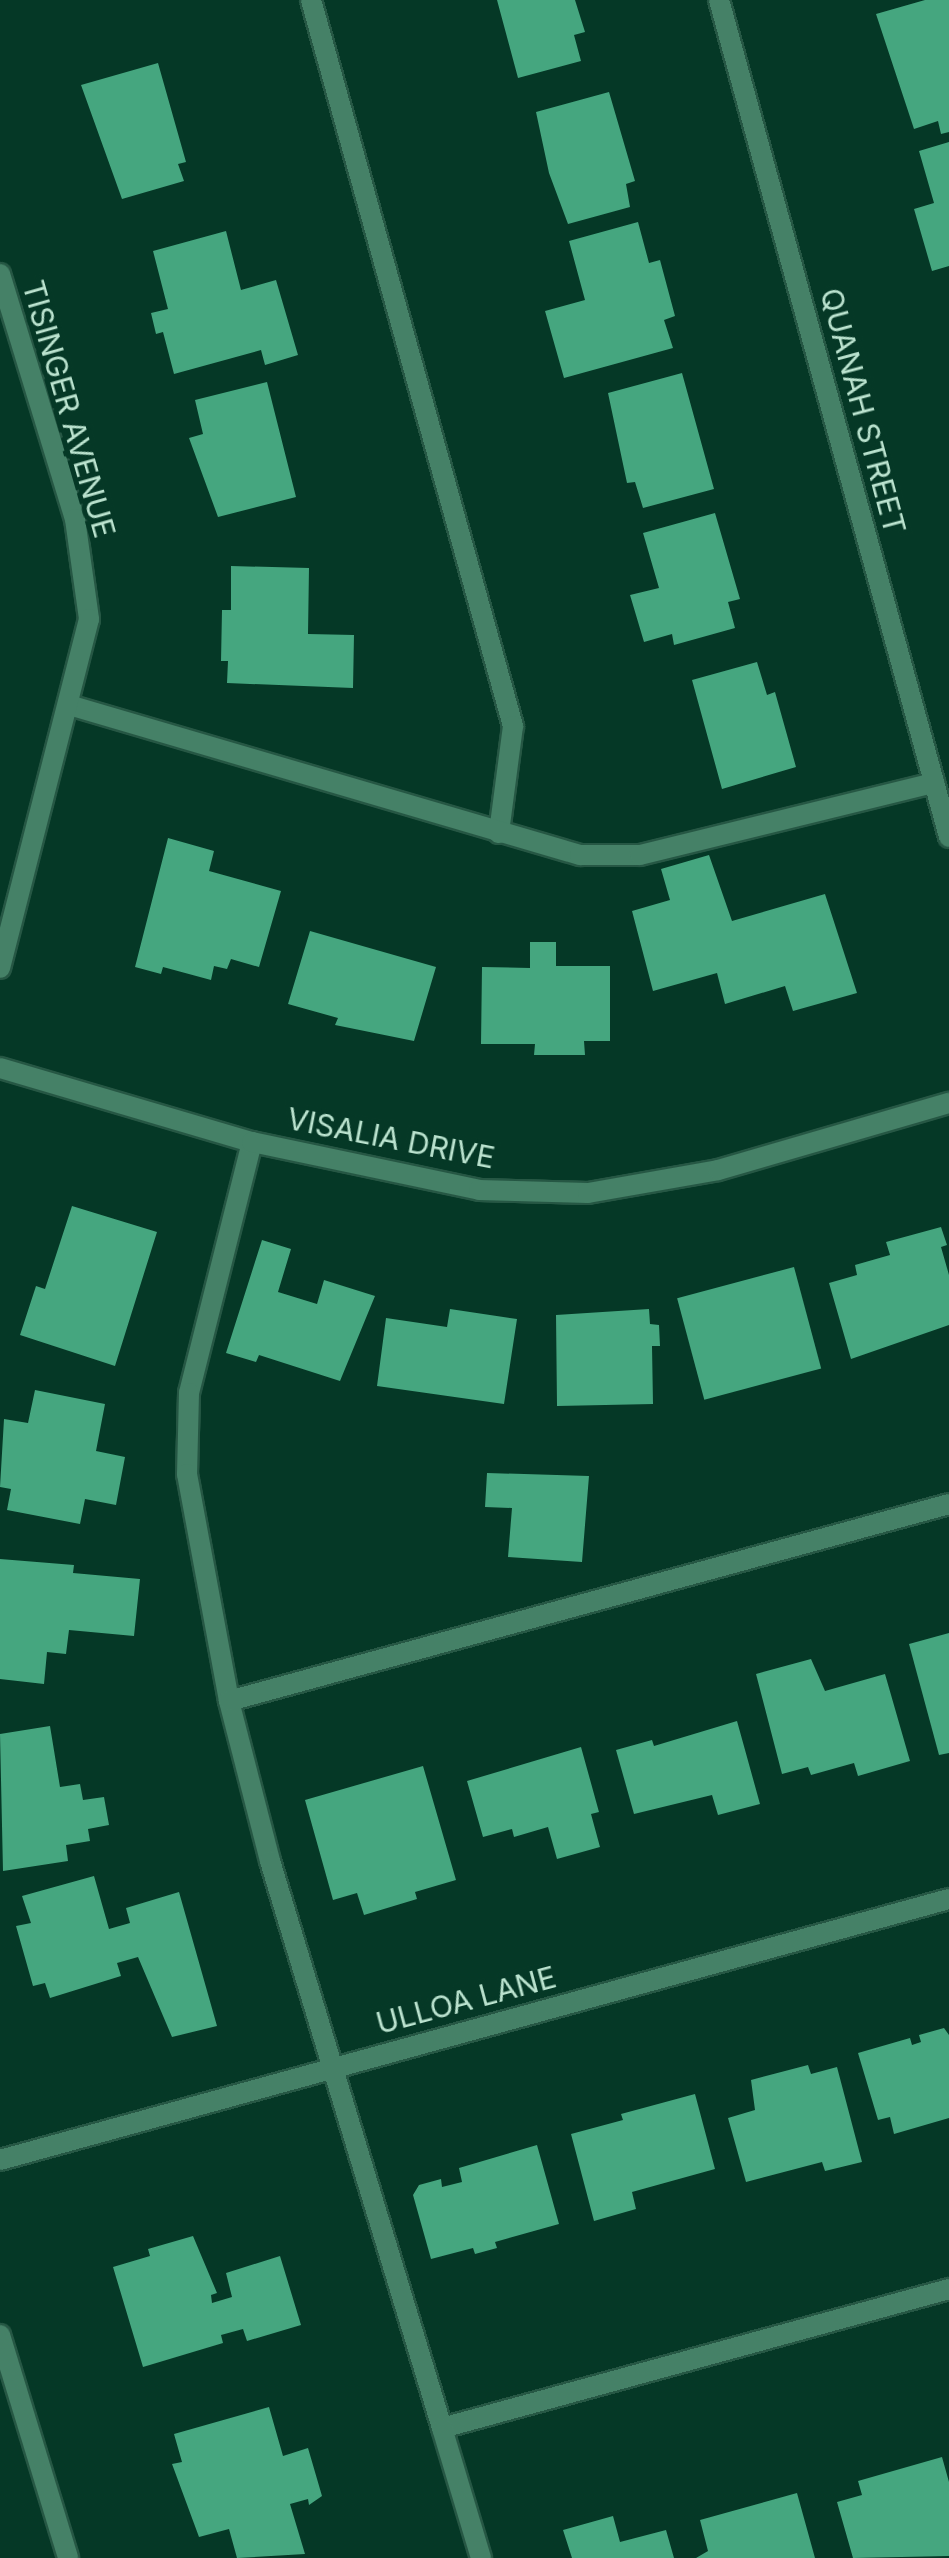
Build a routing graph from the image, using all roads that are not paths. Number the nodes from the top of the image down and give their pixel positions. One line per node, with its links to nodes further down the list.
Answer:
1 (312, 0): 6 (street)
2 (720, 0): 5 (street, QUANAH STREET)
3 (0, 274): 4 (street, TISINGER AVENUE)
4 (70, 705): 6 (street); 8 (street, TISINGER AVENUE)
5 (934, 783): 6 (street); 7 (street, QUANAH STREET)
6 (499, 833)
7 (949, 838)
8 (0, 968)
9 (0, 1068): 11 (street, VISALIA DRIVE)
10 (949, 1103): 11 (street, VISALIA DRIVE)
11 (252, 1142): 13 (street)
12 (949, 1504): 13 (street)
13 (229, 1701): 15 (street)
14 (949, 1899): 15 (street, ULLOA LANE)
15 (334, 2068): 16 (street, ULLOA LANE); 19 (street)
16 (0, 2160)
17 (949, 2289): 19 (street)
18 (0, 2335): 20 (street)
19 (442, 2428): 21 (street)
20 (68, 2558)
21 (480, 2558)

